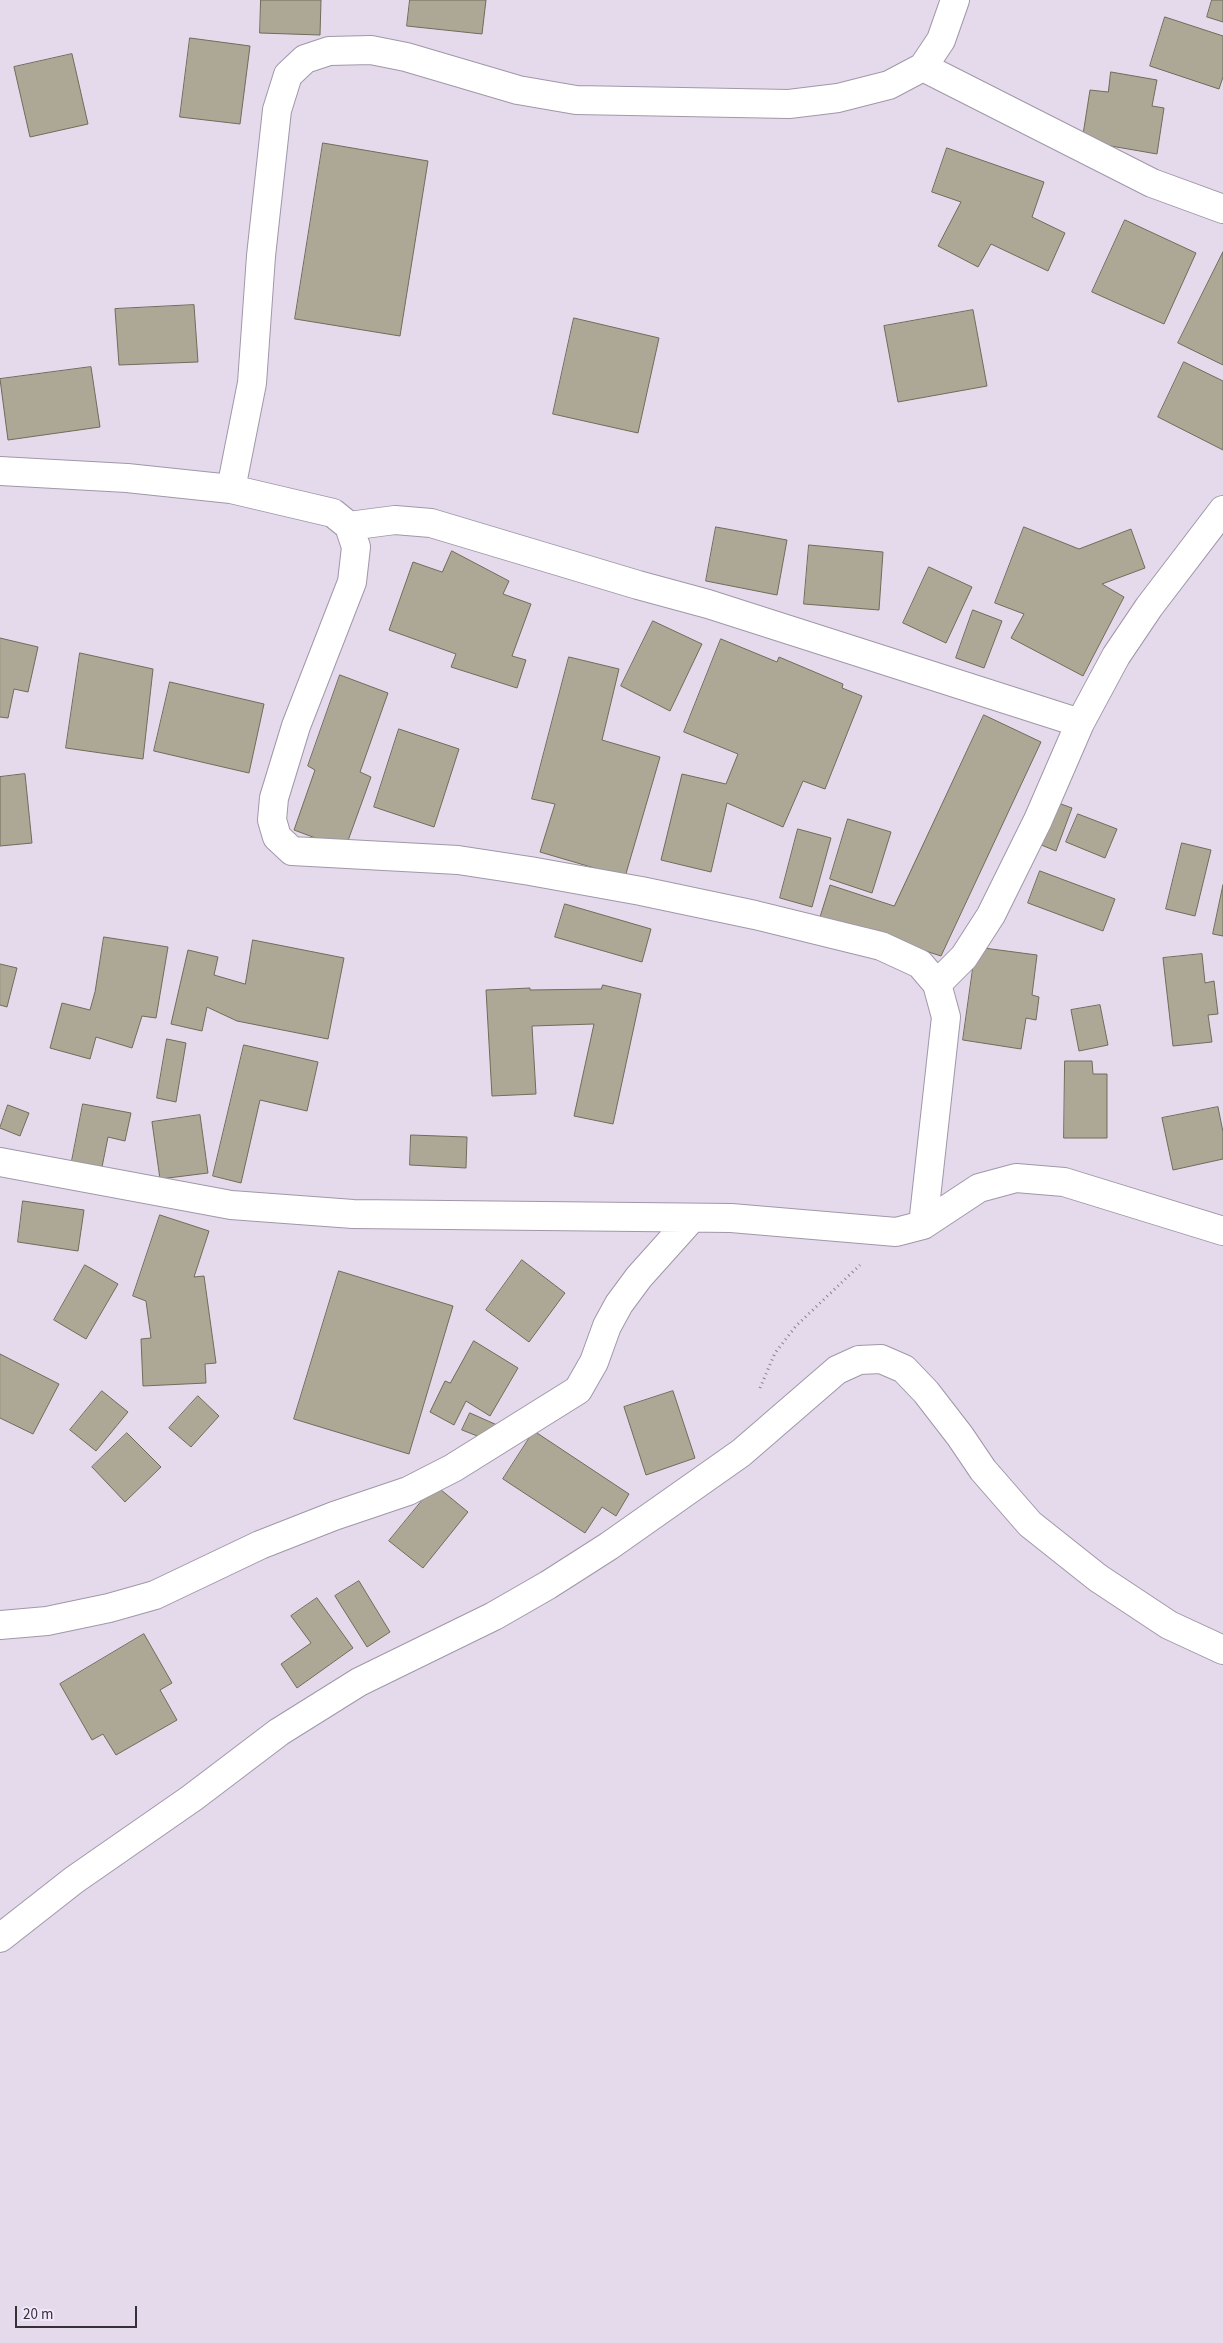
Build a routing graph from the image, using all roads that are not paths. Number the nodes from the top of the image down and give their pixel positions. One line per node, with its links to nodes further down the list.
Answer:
1 (955, 0): 2 (street)
2 (923, 67): 3 (street); 5 (street)
3 (1223, 209)
4 (0, 471): 5 (street)
5 (230, 489): 7 (street)
6 (1223, 510): 8 (street)
7 (349, 526): 8 (street); 9 (street)
8 (1080, 723): 9 (street)
9 (937, 984): 12 (street)
10 (0, 1162): 11 (street)
11 (691, 1219): 12 (street); 14 (street)
12 (923, 1226): 13 (street)
13 (1223, 1230)
14 (0, 1625)
15 (1223, 1650): 16 (street)
16 (0, 1938)

